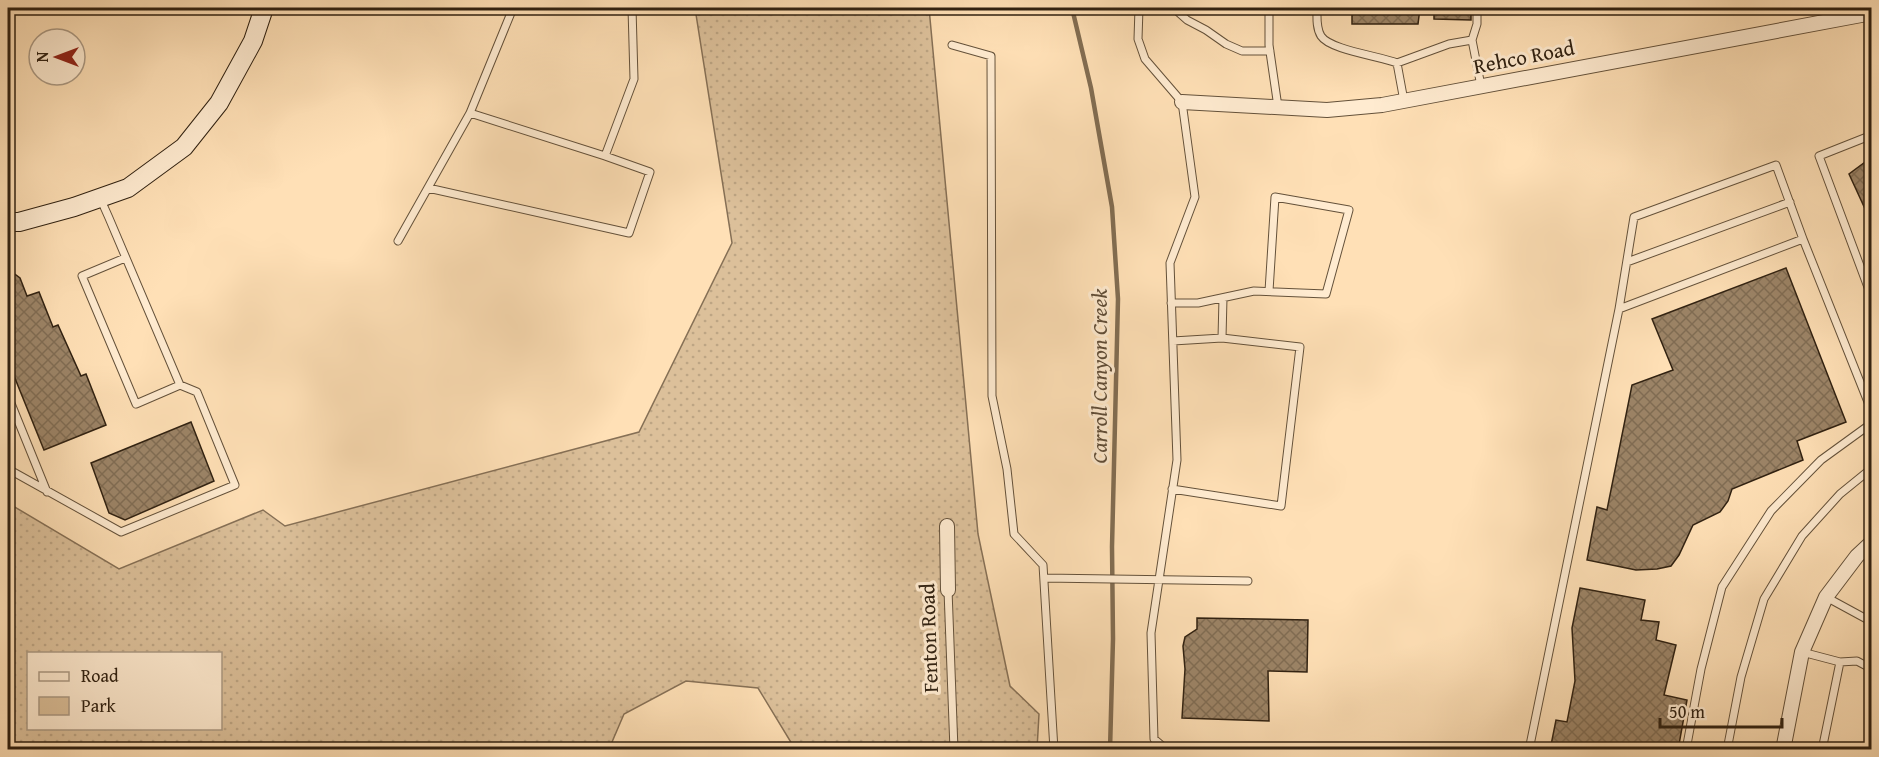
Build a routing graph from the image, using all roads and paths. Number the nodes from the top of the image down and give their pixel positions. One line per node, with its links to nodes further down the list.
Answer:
1 (264, 8): 22 (street)
2 (513, 8): 18 (lane)
3 (632, 8): 20 (lane)
4 (1139, 8): 16 (lane)
5 (1178, 8): 12 (lane)
6 (1269, 8): 12 (lane)
7 (1317, 8): 13 (lane)
8 (1477, 8): 10 (lane)
9 (1872, 13): 14 (street, Rehco Road)
10 (1472, 40): 13 (lane); 14 (lane)
11 (952, 45): 46 (lane)
12 (1270, 51): 17 (lane)
13 (1397, 63): 15 (lane)
14 (1481, 86): 15 (street, Rehco Road)
15 (1404, 101): 17 (street, Rehco Road)
16 (1182, 102): 17 (street, Rehco Road); 32 (lane)
17 (1278, 108)
18 (470, 113): 20 (lane); 21 (lane)
19 (1872, 135): 31 (lane)
20 (605, 156): 21 (lane)
21 (428, 188): 26 (lane)
22 (100, 198): 24 (street); 27 (lane)
23 (1790, 202): 25 (lane); 28 (lane); 28 (lane)
24 (8, 222)
25 (1803, 239): 33 (lane); 38 (lane)
26 (398, 241)
27 (126, 258): 36 (lane); 36 (lane)
28 (1627, 262): 33 (lane)
29 (1269, 291): 29 (lane); 30 (lane)
30 (1223, 298): 32 (lane); 34 (lane)
31 (1872, 298)
32 (1171, 303): 35 (lane)
33 (1618, 309): 58 (lane)
34 (1222, 338): 35 (lane); 42 (lane)
35 (1173, 341): 42 (lane)
36 (180, 385): 43 (lane)
37 (8, 396): 43 (lane)
38 (1872, 412)
39 (1872, 423): 59 (lane)
40 (1872, 468): 60 (lane)
41 (8, 469): 43 (lane)
42 (1172, 489): 47 (lane)
43 (47, 492)
44 (947, 526): 49 (street, Fenton Road)
45 (1872, 542): 50 (street)
46 (1044, 578): 47 (lane); 56 (lane)
47 (1159, 579): 48 (lane); 57 (lane)
48 (1248, 581)
49 (948, 590): 55 (lane, Fenton Road)
50 (1826, 597): 51 (lane); 52 (street)
51 (1872, 622)
52 (1802, 652): 53 (lane); 61 (street)
53 (1840, 662): 54 (lane); 62 (lane)
54 (1872, 669)
55 (954, 750)
56 (1054, 750)
57 (1167, 750)
58 (1529, 750)
59 (1686, 750)
60 (1727, 750)
61 (1783, 750)
62 (1822, 750)

